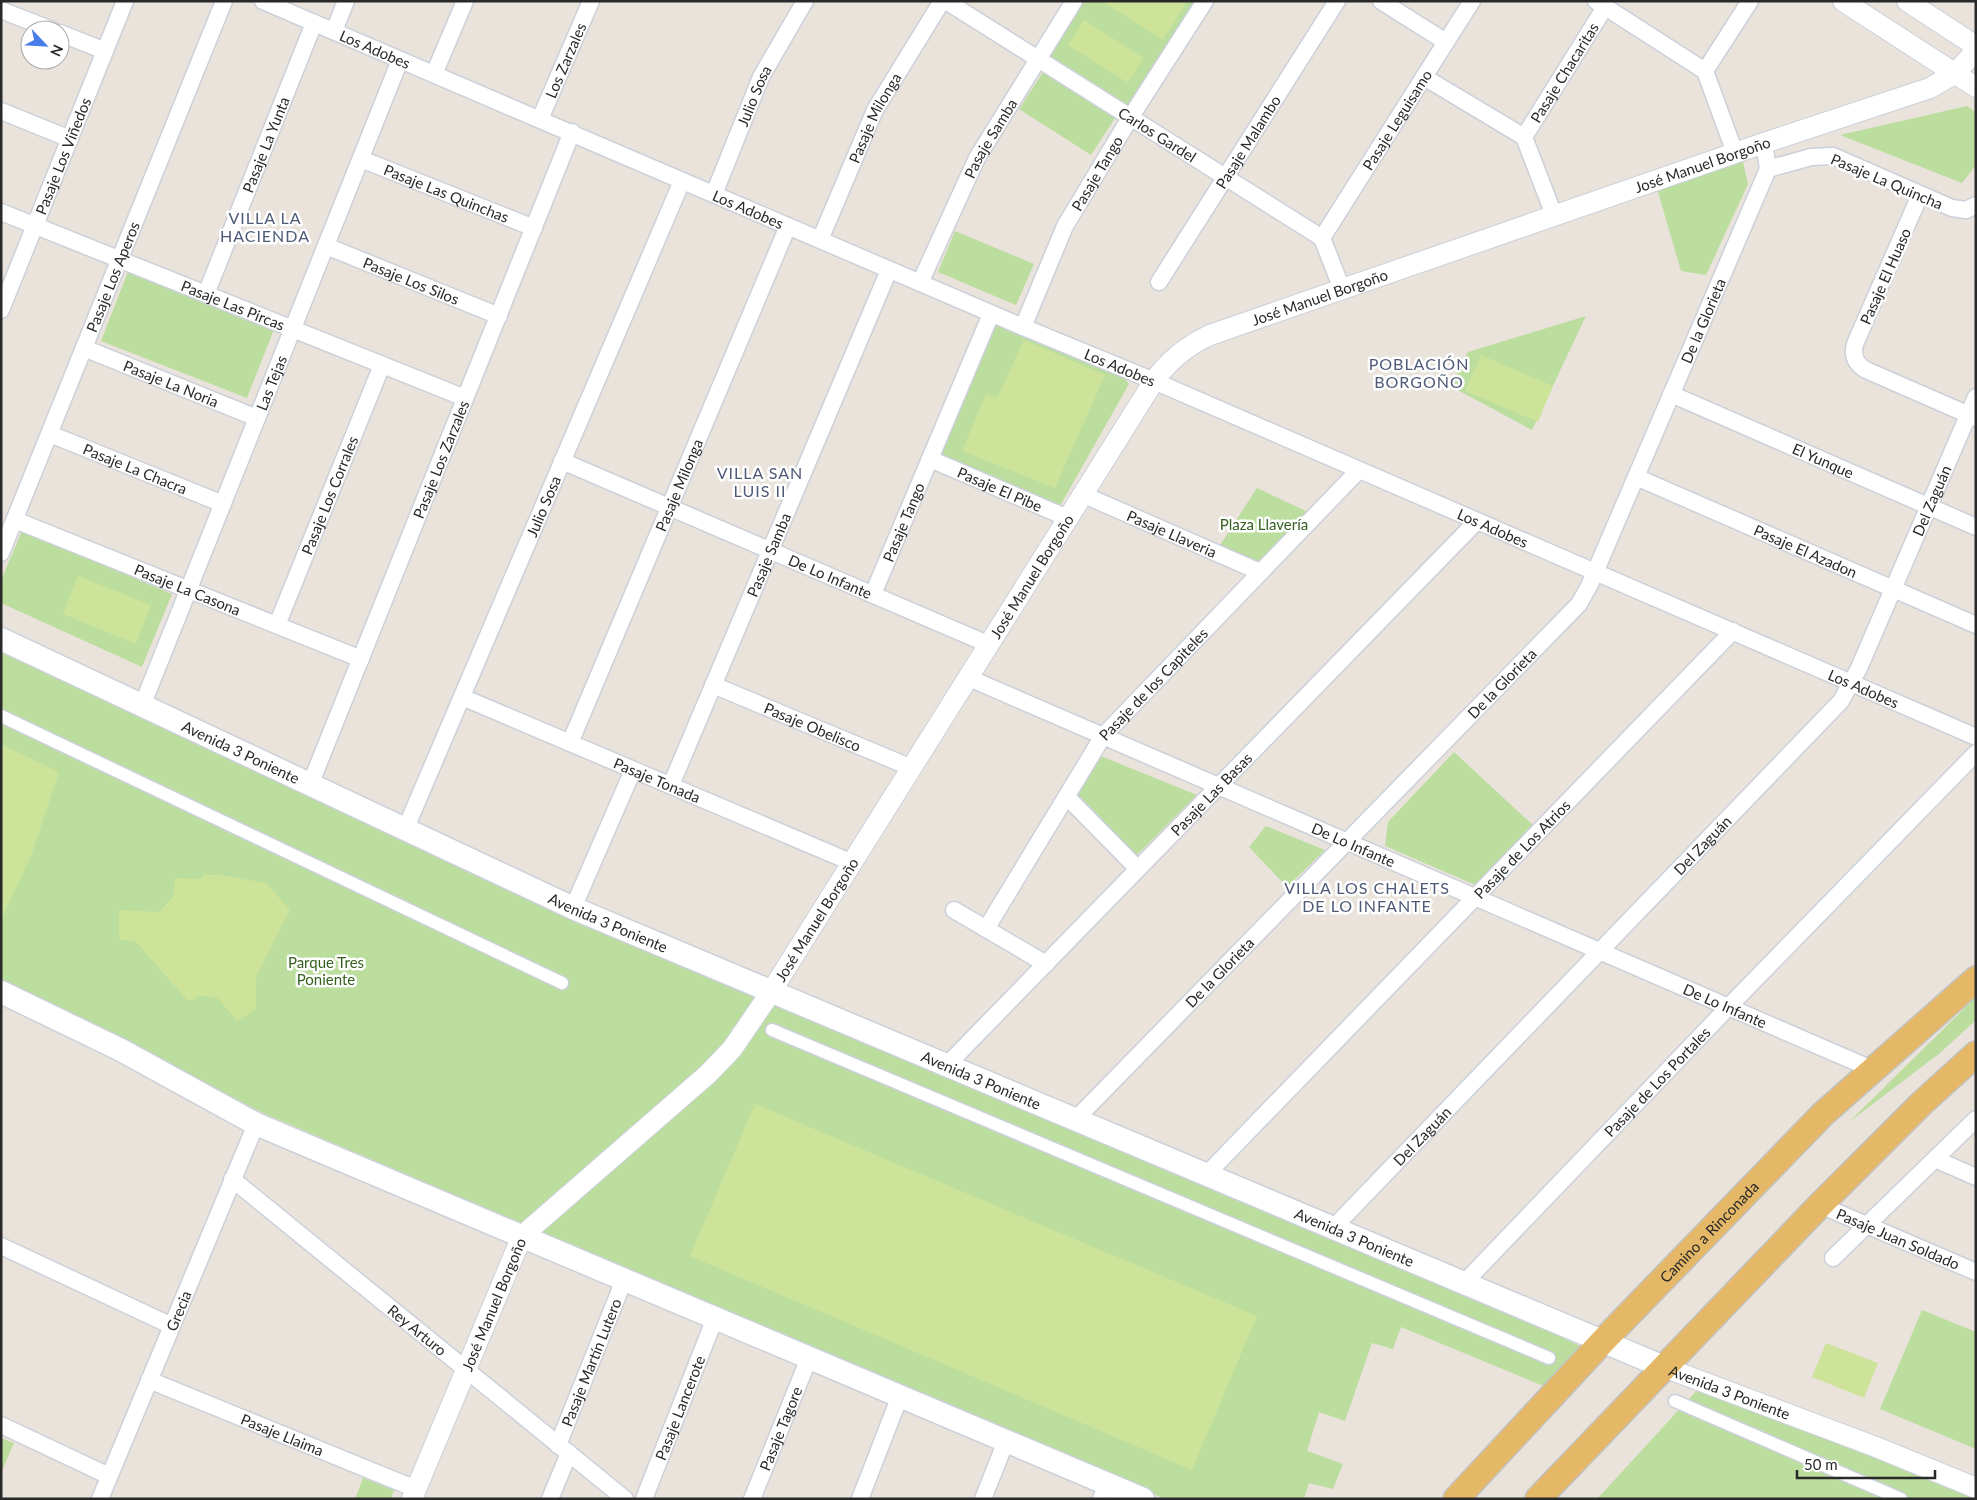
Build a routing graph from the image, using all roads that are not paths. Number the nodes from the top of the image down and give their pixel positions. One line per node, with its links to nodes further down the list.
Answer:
1 (125, 1): 26 (street, Pasaje Los Viñedos)
2 (224, 1): 57 (street, Pasaje Los Aperos)
3 (263, 1): 20 (street, Los Adobes)
4 (346, 1): 21 (street)
5 (464, 1): 31 (street)
6 (591, 1): 36 (street, Los Zarzales)
7 (805, 1): 46 (street, Julio Sosa)
8 (944, 1): 27 (street, Carlos Gardel); 55 (street, Pasaje Milonga)
9 (1074, 1): 27 (street, Pasaje Samba)
10 (1205, 1): 35 (street, Pasaje Tango)
11 (1337, 1): 44 (street, Pasaje Malambo)
12 (1382, 1): 23 (street)
13 (1472, 1): 23 (street, Pasaje Leguisamo)
14 (1750, 1): 29 (street)
15 (1843, 1): 30 (street)
16 (1907, 1): 24 (street)
17 (1601, 4): 29 (street); 38 (street, Pasaje Chacaritas)
18 (1, 10): 19 (street)
19 (26, 20)
20 (314, 23): 21 (street, Los Adobes); 62 (street, Pasaje La Yunta)
21 (334, 31): 28 (street, Los Adobes)
22 (70, 37): 26 (street)
23 (1446, 42): 32 (street, Pasaje Leguisamo)
24 (1976, 46)
25 (1976, 50): 30 (street, José Manuel Borgoño)
26 (105, 51): 39 (street, Pasaje Los Viñedos)
27 (1037, 59): 35 (street, Carlos Gardel); 60 (street, Pasaje Samba)
28 (400, 60): 31 (street, Los Adobes); 42 (street, Las Tejas)
29 (1705, 71): 41 (street)
30 (1956, 73): 33 (street); 40 (street, José Manuel Borgoño)
31 (434, 74): 36 (street, Los Adobes)
32 (1424, 76): 38 (street); 54 (street, Pasaje Leguisamo)
33 (1976, 87)
34 (1, 111): 39 (street)
35 (1130, 118): 44 (street, Carlos Gardel); 66 (street, Pasaje Tango)
36 (540, 119): 37 (street, Los Adobes)
37 (572, 132): 45 (street, Los Adobes); 53 (street, Pasaje Los Zarzales)
38 (1524, 138): 50 (street)
39 (70, 139): 51 (street, Pasaje Los Viñedos)
40 (1764, 143): 41 (street, José Manuel Borgoño); 43 (street)
41 (1735, 153): 50 (street, José Manuel Borgoño)
42 (361, 159): 53 (street, Pasaje Las Quinchas); 56 (street, Las Tejas)
43 (1768, 169): 47 (street, Pasaje La Quincha); 71 (street, De la Glorieta)
44 (1225, 178): 54 (street, Carlos Gardel); 59 (street, Pasaje Malambo)
45 (682, 180): 46 (street, Los Adobes); 78 (street, Julio Sosa)
46 (714, 194): 52 (street, Los Adobes)
47 (1920, 195): 48 (street, Pasaje La Quincha); 74 (street, Pasaje El Huaso)
48 (1976, 205)
49 (1, 212): 51 (street, Pasaje Las Pircas)
50 (1554, 215): 61 (street, José Manuel Borgoño)
51 (35, 226): 57 (street, Pasaje Las Pircas); 63 (street, Pasaje Los Viñedos)
52 (788, 226): 55 (street, Los Adobes); 84 (street, Pasaje Milonga)
53 (534, 228): 65 (street, Pasaje Los Zarzales)
54 (1322, 238): 61 (street)
55 (820, 240): 58 (street, Los Adobes)
56 (326, 246): 65 (street, Pasaje Los Silos); 67 (street, Las Tejas)
57 (120, 260): 62 (street, Pasaje Las Pircas); 68 (street, Pasaje Los Aperos)
58 (889, 270): 60 (street, Los Adobes); 89 (street, Pasaje Samba)
59 (1160, 282)
60 (920, 283): 64 (street, Los Adobes)
61 (1342, 289): 70 (street, José Manuel Borgoño)
62 (206, 294): 67 (street, Pasaje Las Pircas)
63 (2, 306)
64 (991, 314): 66 (street, Los Adobes); 77 (street, Pasaje Tango)
65 (499, 316): 73 (street, Pasaje Los Zarzales)
66 (1022, 327): 70 (street, Los Adobes)
67 (292, 329): 69 (street, Pasaje Las Pircas); 75 (street, Las Tejas)
68 (84, 348): 75 (street, Pasaje La Noria); 76 (street, Pasaje Los Aperos)
69 (382, 365): 73 (street, Pasaje Las Pircas); 96 (street, Pasaje Los Corrales)
70 (1154, 381): 79 (street, Los Adobes); 81 (street, José Manuel Borgoño)
71 (1671, 394): 80 (street, De la Glorieta); 83 (street, El Yunque)
72 (1976, 397): 74 (street, Del Zaguán)
73 (465, 398): 101 (street, Pasaje Los Zarzales)
74 (1972, 416): 83 (street, Del Zaguán)
75 (257, 418): 82 (street, Las Tejas)
76 (50, 434): 82 (street, Pasaje La Chacra); 86 (street, Pasaje Los Aperos)
77 (930, 459): 85 (street, Pasaje El Pibe); 95 (street, Pasaje Tango)
78 (562, 461): 84 (street, De Lo Infante); 105 (street, Julio Sosa)
79 (1359, 470): 87 (street, Los Adobes); 91 (street, Pasaje de los Capiteles)
80 (1636, 477): 92 (street, De la Glorieta); 94 (street, Pasaje El Azadon)
81 (1084, 495): 85 (street, José Manuel Borgoño); 91 (street, Pasaje Llaveria)
82 (223, 504): 93 (street, Las Tejas)
83 (1929, 506): 88 (street, El Yunque); 94 (street, Del Zaguán)
84 (669, 507): 89 (street, De Lo Infante); 110 (street, Pasaje Milonga)
85 (1070, 519): 100 (street, José Manuel Borgoño)
86 (15, 520): 90 (street, Pasaje Los Aperos); 93 (street, Pasaje La Casona)
87 (1476, 521): 92 (street, Los Adobes); 116 (street, Pasaje Las Basas)
88 (1976, 526)
89 (770, 550): 95 (street, De Lo Infante); 104 (street, Pasaje Samba)
90 (1, 554)
91 (1260, 572): 108 (street, Pasaje de los Capiteles)
92 (1595, 572): 98 (street, Los Adobes); 119 (street, De la Glorieta)
93 (188, 590): 96 (street, Pasaje La Casona); 106 (street, Las Tejas)
94 (1893, 590): 97 (street, Pasaje El Azadon); 103 (street, Del Zaguán)
95 (872, 594): 100 (street, De Lo Infante)
96 (278, 625): 101 (street, Pasaje La Casona)
97 (1976, 625)
98 (1733, 631): 103 (street, Los Adobes); 122 (street, Pasaje de Los Atrios)
99 (1, 639): 106 (main road, Avenida 3 Poniente)
100 (990, 645): 102 (street, José Manuel Borgoño)
101 (361, 659): 114 (street, Pasaje Los Zarzales)
102 (969, 678): 108 (street, De Lo Infante); 112 (street, José Manuel Borgoño)
103 (1853, 683): 109 (street, Los Adobes); 126 (street, Del Zaguán)
104 (713, 684): 112 (street, Pasaje Obelisco); 115 (street, Pasaje Samba)
105 (462, 697): 110 (street, Pasaje Tonada); 118 (street, Julio Sosa)
106 (142, 706): 114 (main road, Avenida 3 Poniente)
107 (1, 716): 129 (street)
108 (1103, 736): 116 (street, De Lo Infante); 117 (street, Pasaje de los Capiteles)
109 (1976, 737)
110 (570, 743): 113 (street, Pasaje Tonada)
111 (1976, 753): 132 (street, Pasaje de Los Portales)
112 (912, 768): 120 (street, José Manuel Borgoño)
113 (634, 770): 115 (street, Pasaje Tonada); 123 (street)
114 (310, 785): 118 (main road, Avenida 3 Poniente)
115 (670, 785): 120 (street, Pasaje Tonada)
116 (1218, 786): 119 (street, De Lo Infante); 121 (street, Pasaje Las Basas)
117 (1066, 797): 121 (street); 125 (street, Pasaje de los Capiteles)
118 (405, 830): 123 (main road, Avenida 3 Poniente)
119 (1345, 841): 122 (street, De Lo Infante); 138 (street, De la Glorieta)
120 (853, 863): 131 (street, José Manuel Borgoño)
121 (1138, 869): 127 (street, Pasaje Las Basas)
122 (1475, 897): 126 (street, De Lo Infante); 141 (street, Pasaje de Los Atrios)
123 (573, 908): 131 (main road, Avenida 3 Poniente)
124 (954, 910): 125 (street)
125 (986, 929): 127 (street)
126 (1599, 951): 132 (street, De Lo Infante); 146 (street, Del Zaguán)
127 (1046, 964): 135 (street, Pasaje Las Basas)
128 (1976, 978): 136 (main road, Camino a Rinconada)
129 (562, 983)
130 (1, 992): 139 (main road)
131 (772, 992): 135 (main road, Avenida 3 Poniente); 147 (street, José Manuel Borgoño)
132 (1729, 1007): 136 (street, De Lo Infante); 152 (street, Pasaje de Los Portales)
133 (772, 1030): 157 (street)
134 (1976, 1054): 144 (main road)
135 (946, 1066): 138 (main road, Avenida 3 Poniente)
136 (1874, 1070): 155 (main road, Camino a Rinconada)
137 (1976, 1119): 140 (street)
138 (1074, 1121): 141 (main road, Avenida 3 Poniente)
139 (256, 1124): 143 (street, Grecia); 147 (main road)
140 (1935, 1159): 142 (street); 145 (street)
141 (1206, 1175): 146 (main road, Avenida 3 Poniente)
142 (1976, 1176)
143 (232, 1179): 154 (street, Grecia); 159 (street, Rey Arturo)
144 (1820, 1204): 145 (street, Pasaje Juan Soldado); 158 (main road)
145 (1867, 1225): 149 (street); 150 (street, Pasaje Juan Soldado)
146 (1333, 1228): 152 (main road, Avenida 3 Poniente)
147 (522, 1236): 151 (main road); 159 (street, José Manuel Borgoño)
148 (1, 1246): 154 (street)
149 (1833, 1258)
150 (1976, 1272)
151 (624, 1280): 153 (main road); 165 (street, Pasaje Martín Lutero)
152 (1464, 1284): 155 (main road, Avenida 3 Poniente)
153 (715, 1318): 156 (main road); 174 (street, Pasaje Lancerote)
154 (172, 1326): 160 (street, Grecia)
155 (1603, 1341): 158 (main road, Avenida 3 Poniente); 178 (main road, Camino a Rinconada)
156 (809, 1358): 161 (main road); 175 (street, Pasaje Tagore)
157 (1549, 1358)
158 (1666, 1368): 167 (street, Avenida 3 Poniente); 179 (main road)
159 (465, 1369): 165 (street, Rey Arturo); 169 (street, José Manuel Borgoño)
160 (149, 1380): 166 (street, Grecia); 169 (street, Pasaje Llaima)
161 (900, 1396): 164 (main road); 176 (street)
162 (1675, 1401): 180 (street)
163 (1, 1425): 166 (street)
164 (1006, 1441): 168 (main road); 177 (street)
165 (563, 1449): 172 (street, Pasaje Martín Lutero); 173 (street, Rey Arturo)
166 (109, 1476): 171 (street, Grecia)
167 (1976, 1488)
168 (1104, 1491): 170 (main road)
169 (414, 1494)
170 (1135, 1497)
171 (100, 1499)
172 (550, 1499)
173 (625, 1499)
174 (644, 1499)
175 (752, 1499)
176 (860, 1499)
177 (983, 1499)
178 (1456, 1499)
179 (1538, 1499)
180 (1901, 1499)

